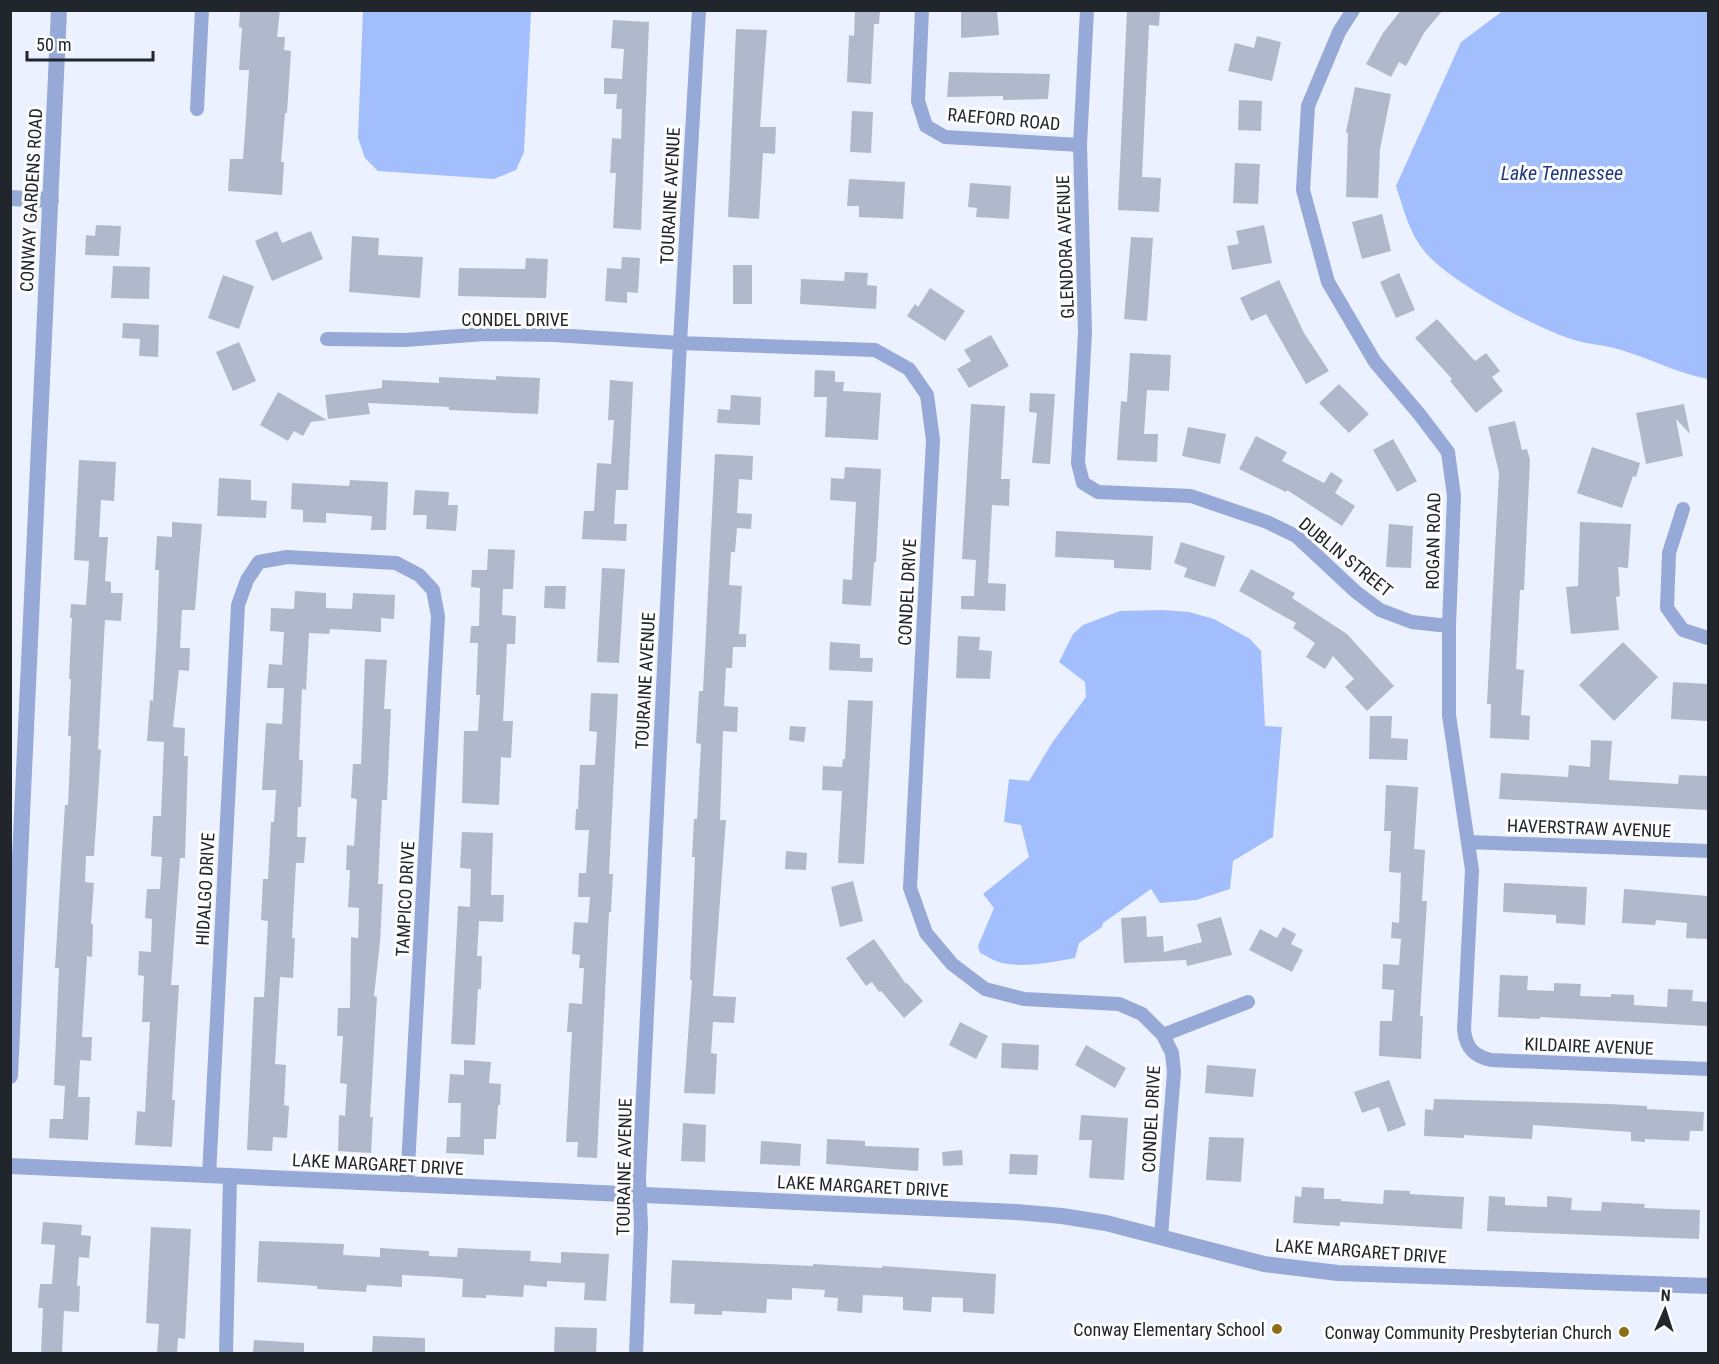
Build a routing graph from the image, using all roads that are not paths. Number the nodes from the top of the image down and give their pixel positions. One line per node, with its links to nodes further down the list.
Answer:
1 (60, 10): 10 (street, CONWAY GARDENS ROAD)
2 (202, 10): 7 (street)
3 (699, 10): 12 (street, TOURAINE AVENUE)
4 (922, 10): 8 (street, RAEFORD ROAD)
5 (1087, 10): 8 (street, GLENDORA AVENUE)
6 (1353, 10): 16 (street, ROGAN ROAD)
7 (197, 109)
8 (1080, 145): 13 (street, GLENDORA AVENUE)
9 (10, 198): 10 (street)
10 (51, 200): 20 (street, CONWAY GARDENS ROAD)
11 (327, 339): 12 (street, CONDEL DRIVE)
12 (680, 343): 22 (street, CONDEL DRIVE); 30 (street, TOURAINE AVENUE)
13 (1083, 483): 16 (street, DUBLIN STREET)
14 (1683, 509): 17 (street)
15 (438, 616): 27 (street, HIDALGO DRIVE); 29 (street, TAMPICO DRIVE)
16 (1449, 626): 18 (street, ROGAN ROAD)
17 (1708, 638)
18 (1468, 842): 19 (street, HAVERSTRAW AVENUE); 23 (street, ROGAN ROAD)
19 (1708, 851)
20 (13, 921): 25 (street, CONWAY GARDENS ROAD)
21 (1248, 1002): 22 (street)
22 (1163, 1035): 31 (street, CONDEL DRIVE)
23 (1471, 1050): 24 (street, KILDAIRE AVENUE)
24 (1708, 1069)
25 (10, 1076)
26 (10, 1166): 27 (street, LAKE MARGARET DRIVE)
27 (209, 1176): 28 (street, LAKE MARGARET DRIVE)
28 (230, 1177): 29 (street, LAKE MARGARET DRIVE); 33 (street)
29 (407, 1185): 30 (street, LAKE MARGARET DRIVE)
30 (640, 1196): 31 (street, LAKE MARGARET DRIVE); 34 (street, TOURAINE AVENUE)
31 (1161, 1236): 32 (street, LAKE MARGARET DRIVE)
32 (1708, 1286)
33 (226, 1353)
34 (636, 1353)

